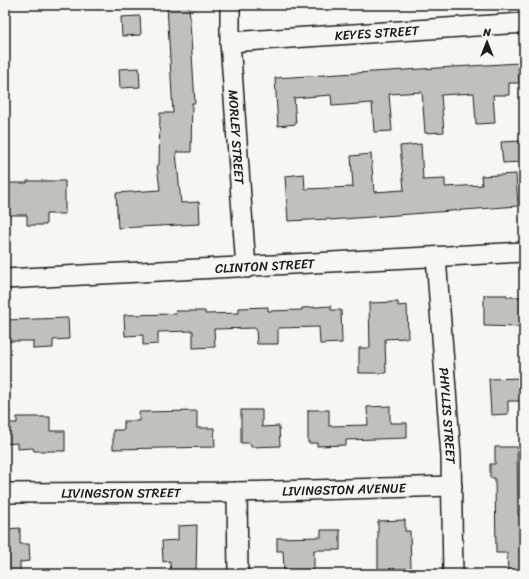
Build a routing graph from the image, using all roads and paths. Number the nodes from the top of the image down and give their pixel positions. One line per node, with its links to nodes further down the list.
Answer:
1 (230, 5): 3 (street, MORLEY STREET)
2 (524, 23): 3 (street, KEYES STREET)
3 (230, 42): 6 (street, MORLEY STREET)
4 (524, 252): 5 (street, CLINTON STREET)
5 (436, 257): 6 (street, CLINTON STREET); 8 (street, PHYLLIS STREET)
6 (246, 268): 7 (street, CLINTON STREET)
7 (5, 279)
8 (452, 486): 9 (street, LIVINGSTON AVENUE); 12 (street, PHYLLIS STREET)
9 (236, 492): 10 (street, LIVINGSTON STREET); 11 (street)
10 (5, 493)
11 (238, 574)
12 (453, 574)

